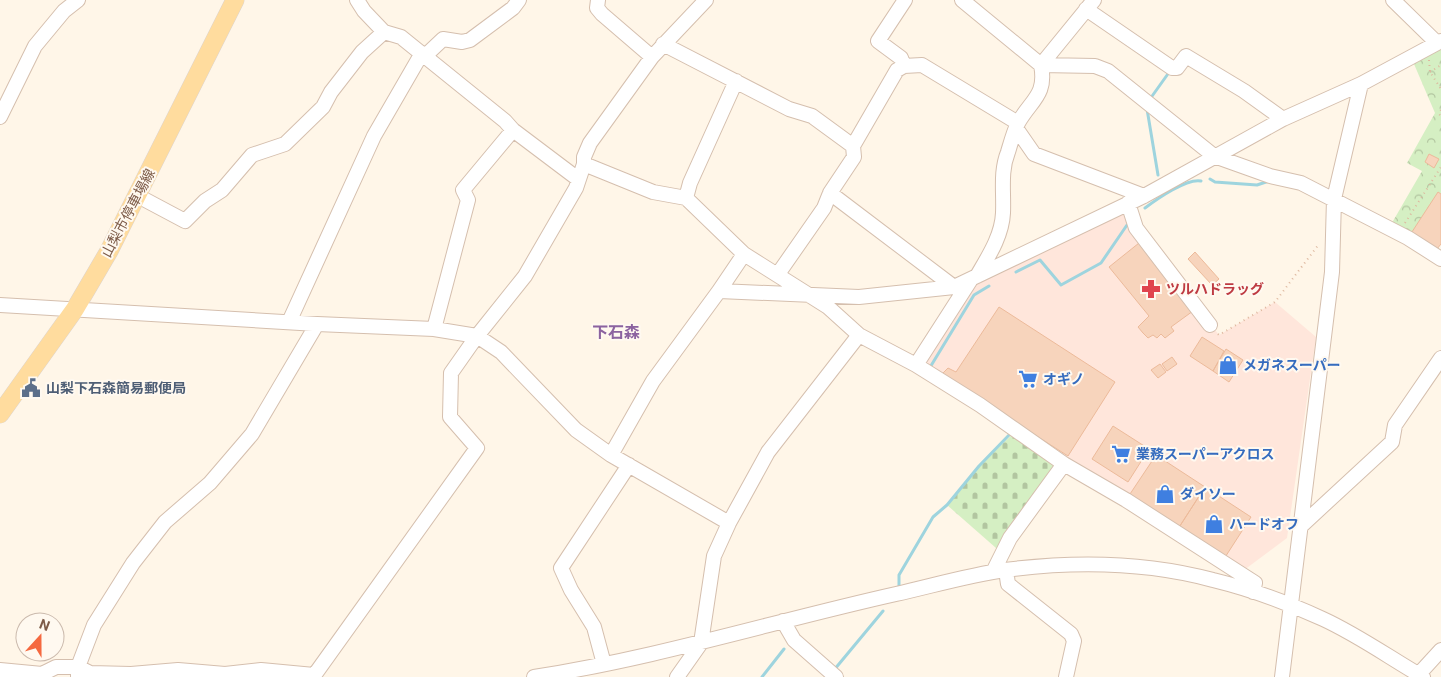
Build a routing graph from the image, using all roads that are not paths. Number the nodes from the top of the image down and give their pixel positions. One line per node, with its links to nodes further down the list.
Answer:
1 (78, 0): 20 (street)
2 (235, 0): 29 (main road, 山梨市停車場線)
3 (357, 0): 11 (street)
4 (520, 0): 14 (street)
5 (598, 0): 15 (street)
6 (706, 0): 12 (street)
7 (905, 0): 17 (street)
8 (962, 0): 16 (street)
9 (1393, 0): 13 (street)
10 (1090, 4): 16 (street); 21 (street)
11 (384, 32): 14 (street); 29 (street)
12 (663, 44): 15 (street); 18 (street)
13 (1436, 44): 19 (street)
14 (423, 54): 23 (street); 43 (street)
15 (652, 57): 26 (street)
16 (1041, 65): 22 (street); 25 (street)
17 (904, 66): 22 (street); 24 (street)
18 (736, 81): 24 (street); 31 (street)
19 (1361, 84): 21 (street); 32 (street)
20 (0, 117)
21 (1283, 119): 25 (street)
22 (1017, 126): 30 (street); 37 (street)
23 (513, 130): 27 (street); 46 (street)
24 (853, 146): 28 (street)
25 (1214, 156): 30 (street); 32 (street)
26 (584, 164): 27 (street); 31 (street)
27 (578, 178): 48 (street)
28 (830, 193): 36 (street); 38 (street)
29 (138, 196): 42 (main road, 山梨市停車場線)
30 (1144, 196): 33 (street)
31 (686, 198): 34 (street)
32 (1334, 199): 35 (street); 56 (street)
33 (1128, 204): 37 (street); 45 (street)
34 (744, 254): 36 (street); 39 (street)
35 (1441, 259)
36 (778, 274): 40 (street)
37 (974, 279): 38 (street); 50 (street)
38 (954, 287): 40 (street)
39 (719, 291): 40 (street); 52 (street)
40 (807, 294): 47 (street)
41 (0, 305): 42 (street)
42 (75, 309): 43 (street); 51 (main road, 山梨市停車場線)
43 (289, 322): 44 (street)
44 (317, 324): 46 (street); 65 (street)
45 (1210, 324)
46 (434, 329): 48 (street)
47 (859, 335): 50 (street); 55 (street)
48 (477, 336): 52 (street); 66 (street)
49 (1441, 358): 56 (street)
50 (916, 364): 53 (street)
51 (0, 414)
52 (611, 454): 54 (street)
53 (1064, 464): 57 (street); 58 (street)
54 (629, 465): 55 (street); 63 (street)
55 (729, 523): 61 (street)
56 (1301, 526): 59 (street)
57 (1000, 571): 58 (street); 60 (street); 71 (street)
58 (1253, 592): 59 (street)
59 (1290, 606): 67 (street); 72 (street)
60 (783, 622): 61 (street); 70 (street)
61 (701, 643): 63 (street); 69 (street)
62 (1441, 650): 67 (street)
63 (598, 669): 68 (street)
64 (0, 670): 65 (street)
65 (78, 672): 66 (street)
66 (314, 676)
67 (1421, 676)
68 (534, 677)
69 (677, 677)
70 (836, 677)
71 (1066, 677)
72 (1282, 677)

